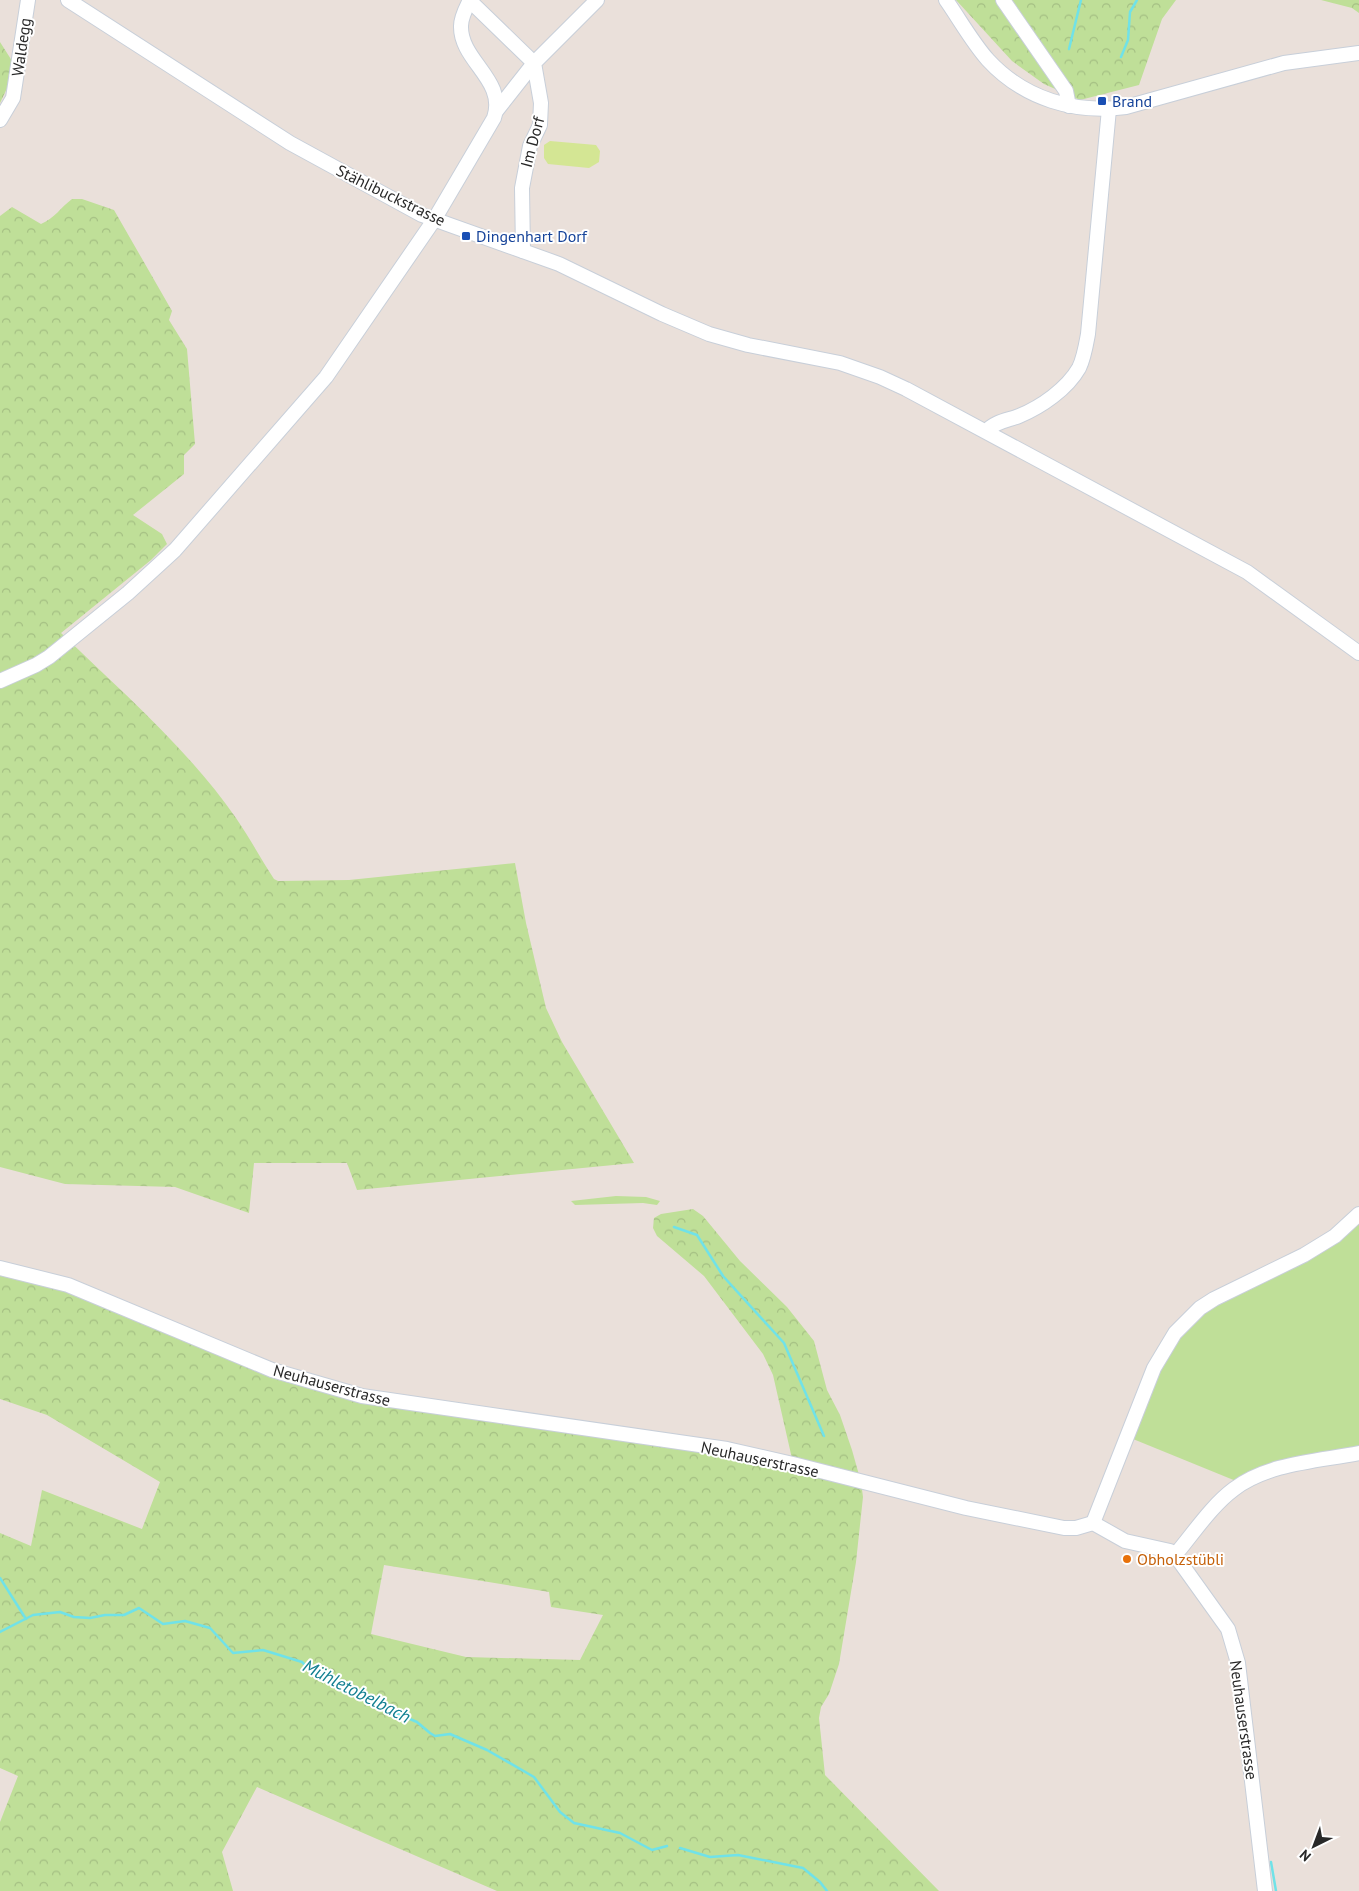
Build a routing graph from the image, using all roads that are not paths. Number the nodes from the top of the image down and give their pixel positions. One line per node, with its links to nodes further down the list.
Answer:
1 (28, 0): 12 (street, Waldegg)
2 (68, 0): 13 (street, Stählibuckstrasse)
3 (470, 0): 8 (street); 11 (street)
4 (597, 0): 8 (street)
5 (946, 0): 9 (street)
6 (1003, 0): 9 (street)
7 (1359, 53): 10 (street)
8 (534, 63): 11 (street); 14 (street, Im Dorf)
9 (1069, 106): 10 (street)
10 (1109, 109): 15 (street)
11 (496, 110): 13 (street)
12 (0, 120)
13 (434, 220): 14 (street, Stählibuckstrasse); 17 (street)
14 (523, 251): 15 (street, Stählibuckstrasse)
15 (988, 431): 16 (street, Stählibuckstrasse)
16 (1359, 653)
17 (0, 681)
18 (1359, 1214): 21 (street)
19 (0, 1268): 21 (street, Neuhauserstrasse)
20 (1359, 1453): 22 (street)
21 (1092, 1523): 22 (street)
22 (1175, 1555): 23 (street, Neuhauserstrasse)
23 (1265, 1891)

